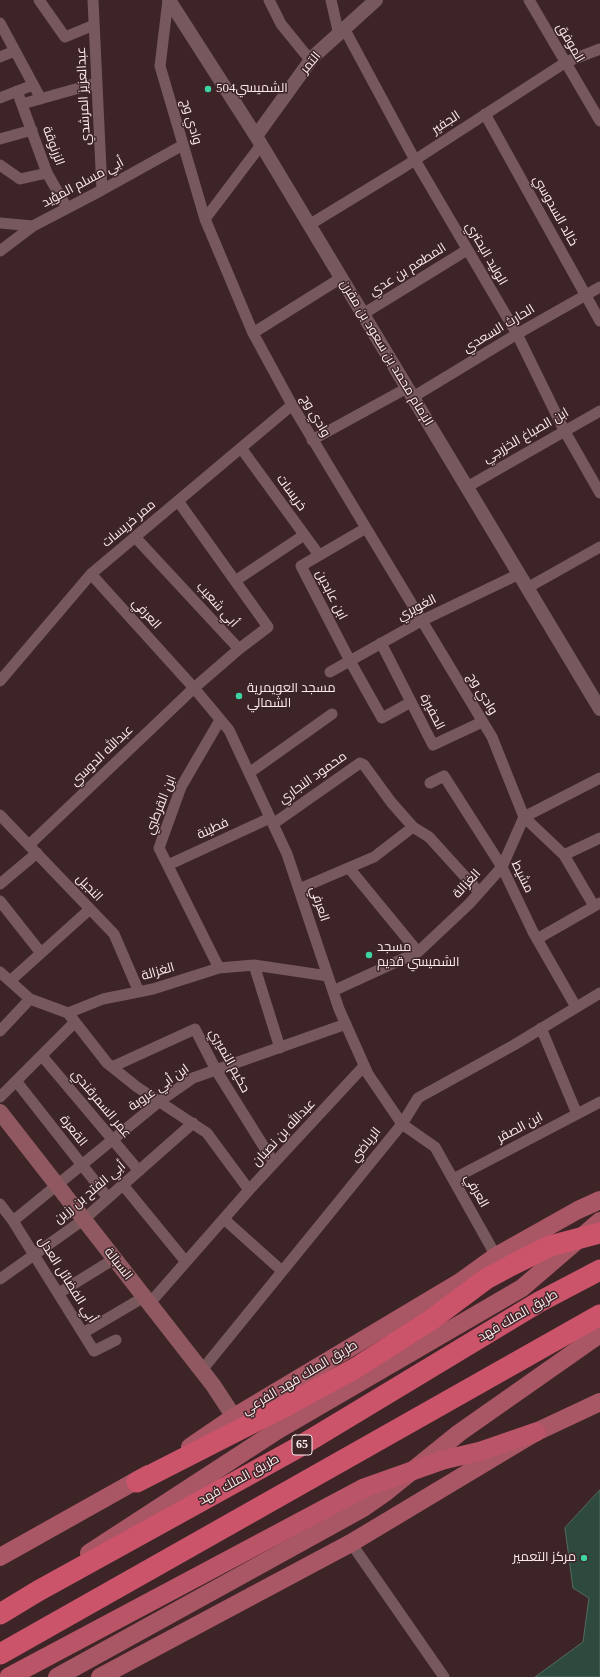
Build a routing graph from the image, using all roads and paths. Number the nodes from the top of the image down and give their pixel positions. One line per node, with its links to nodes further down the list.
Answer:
1 (39, 0): 9 (street)
2 (93, 0): 9 (street, عبدالعزيز المرشدي)
3 (168, 0): 26 (street, الإمام محمد بن سعود بن مقرن); 27 (street, وادي وج)
4 (269, 0): 14 (street)
5 (331, 0): 10 (street, الوليد البحتري)
6 (529, 0): 15 (street, الموفق)
7 (371, 2): 10 (street, التمر)
8 (0, 23): 12 (street)
9 (94, 25): 16 (street, عبدالعزيز المرشدي)
10 (342, 32): 14 (street, التمر); 28 (street, الوليد البحتري)
11 (600, 49): 15 (street, الجفير)
12 (15, 51): 13 (street); 17 (street)
13 (0, 57)
14 (311, 61): 26 (street, التمر)
15 (566, 62): 22 (street, الجفير); 23 (street, الموفق)
16 (97, 83): 20 (street); 31 (street, عبدالعزيز المرشدي)
17 (34, 85): 18 (street); 20 (street)
18 (17, 91): 19 (street); 21 (street, الزرنوقة)
19 (0, 98)
20 (41, 99): 21 (street)
21 (22, 104): 24 (street, الزرنوقة)
22 (485, 114): 28 (street, الجفير); 41 (street, خالد السدوسي)
23 (600, 121)
24 (32, 130): 25 (street); 30 (street, الزرنوقة)
25 (0, 139)
26 (259, 140): 33 (street); 35 (street, الإمام محمد بن سعود بن مقرن)
27 (183, 145): 31 (street, أبي مسلم المؤيد); 33 (street, وادي وج)
28 (415, 160): 35 (street, الجفير); 37 (street, الوليد البحتري)
29 (0, 165): 30 (street)
30 (47, 173): 32 (street, الزرنوقة)
31 (102, 190): 32 (street, أبي مسلم المؤيد)
32 (67, 208): 36 (street, أبي مسلم المؤيد)
33 (205, 219): 44 (street, وادي وج)
34 (0, 223): 36 (street)
35 (310, 225): 39 (street, الإمام محمد بن سعود بن مقرن)
36 (33, 226): 38 (street, أبي مسلم المؤيد)
37 (467, 250): 42 (street, المطعم بن عدي); 45 (street, الوليد البحتري)
38 (0, 251)
39 (341, 278): 42 (street, الإمام محمد بن سعود بن مقرن); 44 (street)
40 (600, 287): 41 (street, الحارث السعدي)
41 (586, 295): 43 (street, خالد السدوسي); 45 (street, الحارث السعدي)
42 (363, 314): 46 (street, الإمام محمد بن سعود بن مقرن)
43 (600, 321)
44 (253, 332): 47 (street, وادي وج)
45 (517, 334): 46 (street, الحارث السعدي); 49 (street, الوليد البحتري)
46 (410, 393): 50 (street, الحارث السعدي); 52 (street, الإمام محمد بن سعود بن مقرن)
47 (292, 405): 50 (street, وادي وج); 51 (street, ممر خريسات)
48 (600, 411): 49 (street, ابن الصباغ الخزرجي)
49 (564, 430): 52 (street, ابن الصباغ الخزرجي); 53 (street, الوليد البحتري)
50 (312, 440): 55 (street, وادي وج)
51 (241, 448): 54 (street, ممر خريسات); 56 (street, خريسات)
52 (467, 487): 61 (street, الإمام محمد بن سعود بن مقرن)
53 (600, 493)
54 (178, 501): 57 (street, ممر خريسات); 62 (street)
55 (366, 528): 59 (street, ابن عابدين); 64 (street, وادي وج)
56 (304, 535): 59 (street, خريسات); 62 (street)
57 (136, 537): 60 (street, ممر خريسات); 66 (street, أبي شعيب)
58 (600, 547): 63 (street)
59 (318, 555): 67 (street, ابن عابدين)
60 (91, 574): 69 (street, ممر خريسات); 70 (street, العرفي)
61 (519, 574): 63 (street, الإمام محمد بن سعود بن مقرن); 64 (street, الغويري)
62 (235, 581): 66 (street)
63 (527, 588): 72 (street, الإمام محمد بن سعود بن مقرن)
64 (421, 621): 65 (street, الغويري); 75 (street, وادي وج)
65 (381, 644): 67 (street, الغويري); 71 (street, الحفيرة)
66 (239, 649): 70 (street)
67 (350, 661): 68 (street, الغويري); 71 (street)
68 (330, 672)
69 (0, 681)
70 (194, 688): 74 (street, العرفي); 84 (street, عبدالله الدوسي)
71 (411, 702): 75 (street, الحفيرة)
72 (600, 709)
73 (332, 714): 76 (street)
74 (220, 720): 76 (street, العرفي); 86 (street, ابن القرطبي)
75 (482, 722): 80 (street, وادي وج)
76 (249, 773): 81 (street, العرفي)
77 (600, 778): 80 (street)
78 (430, 783): 87 (street, مشيط)
79 (0, 815): 84 (street, النجيل)
80 (524, 817): 85 (street); 87 (street, الغزالة)
81 (272, 821): 82 (street, محمود النجاري); 86 (street, فطينة); 90 (street, العرفي)
82 (412, 827): 88 (street); 91 (street, محمود النجاري)
83 (600, 838): 85 (street)
84 (33, 849): 89 (street, عبدالله الدوسي); 94 (street, النجيل)
85 (564, 855): 93 (street)
86 (168, 865): 99 (street, ابن القرطبي)
87 (502, 867): 91 (street, الغزالة); 95 (street, مشيط)
88 (349, 868): 90 (street); 96 (street)
89 (0, 884)
90 (299, 889): 101 (street, العرفي)
91 (479, 892): 96 (street, الغزالة)
92 (0, 901): 97 (street)
93 (597, 904): 95 (street)
94 (90, 909): 97 (street); 104 (street, النجيل)
95 (537, 940): 107 (street, مشيط)
96 (418, 952): 103 (street, الغزالة)
97 (41, 953): 102 (street)
98 (254, 965): 99 (street, الغزالة); 101 (street, الغزالة); 113 (street)
99 (219, 968): 104 (street, الغزالة)
100 (0, 972): 102 (street)
101 (328, 976): 103 (street, العرفي)
102 (10, 981): 106 (street)
103 (333, 991): 110 (street, العرفي)
104 (139, 992): 108 (street, الغزالة)
105 (600, 993): 107 (street, الرياضي)
106 (30, 999): 108 (street); 112 (street)
107 (576, 1007): 111 (street, الرياضي)
108 (68, 1012): 109 (street)
109 (75, 1022): 114 (street); 116 (street)
110 (346, 1024): 113 (street, ابن أبي عروبة); 115 (street, العرفي)
111 (541, 1028): 123 (street); 125 (street, الرياضي)
112 (0, 1031)
113 (280, 1048): 117 (street, ابن أبي عروبة)
114 (42, 1056): 118 (street); 126 (street, عمر السمرقندي)
115 (364, 1066): 125 (street, العرفي); 127 (street, عبدالله بن نصبان)
116 (112, 1067): 117 (street, حكيم النميري); 120 (street)
117 (216, 1070): 120 (street, ابن أبي عروبة); 127 (street, حكيم النميري)
118 (16, 1081): 119 (street); 128 (street, القعرة)
119 (0, 1097)
120 (160, 1101): 124 (street); 126 (street, ابن أبي عروبة)
121 (600, 1102): 123 (street, ابن الصقر)
122 (0, 1112): 132 (main road, السبالة)
123 (577, 1114): 130 (street, ابن الصقر)
124 (193, 1123): 129 (street, أبي الفتح بن رزين); 133 (street)
125 (402, 1124): 130 (street, العرفي); 147 (street, الرياضي)
126 (113, 1140): 128 (street, ابن أبي عروبة); 129 (street, عمر السمرقندي)
127 (274, 1163): 133 (street, عبدالله بن نصبان)
128 (82, 1166): 132 (street, ابن أبي عروبة); 134 (street, القعرة)
129 (139, 1170): 131 (street, أبي الفتح بن رزين)
130 (453, 1179): 143 (street, العرفي)
131 (123, 1184): 134 (street, أبي الفتح بن رزين); 145 (street)
132 (57, 1186): 138 (main road, السبالة); 139 (street, ابن أبي عروبة)
133 (249, 1190): 137 (street, عبدالله بن نصبان)
134 (108, 1198): 138 (street, أبي الفتح بن رزين)
135 (600, 1200): 143 (main road, طريق الملك فهد الفرعي)
136 (0, 1204): 139 (street, أبي الفضائل العدل)
137 (224, 1219): 145 (street, عبدالله بن نصبان); 147 (street)
138 (83, 1220): 142 (street, أبي الفتح بن رزين); 144 (main road, السبالة)
139 (13, 1221): 142 (street, أبي الفضائل العدل)
140 (600, 1221): 162 (main road)
141 (600, 1233): 159 (highway)
142 (34, 1254): 148 (street, أبي الفتح بن رزين); 149 (street, أبي الفضائل العدل)
143 (496, 1256): 157 (main road, طريق الملك فهد الفرعي)
144 (114, 1259): 149 (street); 150 (main road, السبالة)
145 (186, 1262): 150 (street, عبدالله بن نصبان)
146 (600, 1270): 162 (highway, طريق الملك فهد / 65)
147 (282, 1271): 155 (street, الرياضي)
148 (0, 1279)
149 (59, 1293): 152 (street, أبي الفضائل العدل)
150 (147, 1300): 152 (street, عبدالله بن نصبان); 155 (main road, السبالة)
151 (600, 1315): 164 (highway, 65)
152 (83, 1333): 154 (street, أبي الفضائل العدل)
153 (600, 1334): 166 (main road)
154 (116, 1340)
155 (202, 1370): 157 (main road, السبالة)
156 (600, 1402): 158 (main road)
157 (234, 1417): 159 (main road, طريق الملك فهد الفرعي)
158 (536, 1432): 160 (main road); 165 (highway)
159 (137, 1482): 161 (main road, طريق الملك فهد الفرعي)
160 (351, 1543): 167 (main road); 168 (street)
161 (0, 1557)
162 (38, 1591): 163 (highway, طريق الملك فهد / 65)
163 (0, 1614)
164 (0, 1654)
165 (16, 1673)
166 (58, 1677)
167 (100, 1677)
168 (444, 1677)

